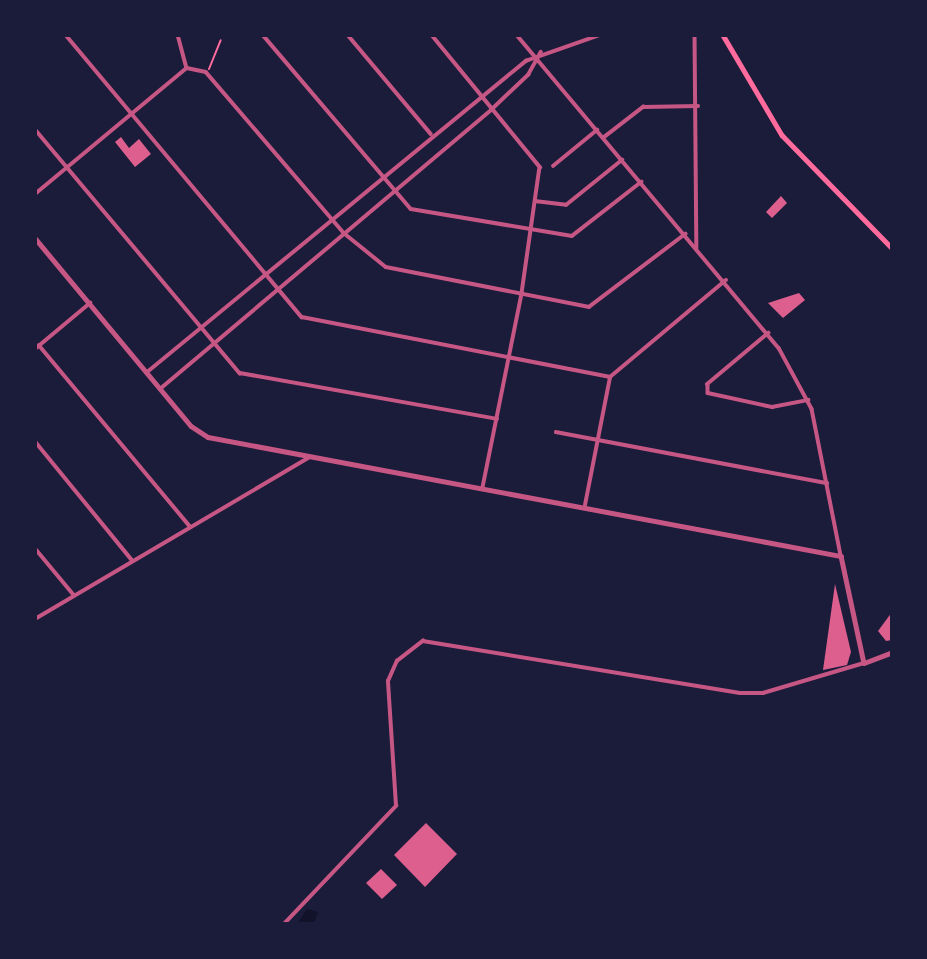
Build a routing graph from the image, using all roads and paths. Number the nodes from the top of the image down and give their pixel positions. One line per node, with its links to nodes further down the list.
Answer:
1 (66, 35): 21 (street)
2 (178, 35): 16 (street)
3 (222, 35): 17 (path)
4 (263, 35): 29 (street)
5 (348, 35): 24 (street)
6 (432, 35): 18 (street)
7 (517, 35): 14 (street)
8 (570, 35): 12 (street)
9 (600, 35): 12 (street)
10 (695, 35): 19 (street)
11 (723, 35): 41 (main road)
12 (570, 42): 13 (street)
13 (541, 52): 14 (street); 15 (street)
14 (533, 55): 15 (street); 18 (street)
15 (538, 60): 20 (street); 23 (street)
16 (187, 68): 17 (street); 21 (street)
17 (206, 72): 34 (street)
18 (481, 96): 20 (street); 24 (street)
19 (698, 106): 25 (street); 40 (street)
20 (492, 109): 31 (street); 33 (street)
21 (132, 116): 28 (street); 43 (street)
22 (35, 129): 28 (street)
23 (597, 130): 25 (street); 27 (street)
24 (431, 134): 29 (street)
25 (603, 138): 26 (street)
26 (622, 160): 30 (street); 33 (street)
27 (553, 166)
28 (68, 167): 32 (street); 48 (street)
29 (380, 176): 31 (street); 34 (street)
30 (641, 182): 35 (street); 37 (street)
31 (393, 191): 35 (street); 36 (street)
32 (35, 194)
33 (535, 201): 35 (street)
34 (330, 217): 36 (street); 43 (street)
35 (530, 230): 46 (street)
36 (344, 233): 45 (street); 46 (street)
37 (685, 234): 40 (street); 46 (street)
38 (35, 238): 39 (street)
39 (41, 245): 42 (street); 47 (street)
40 (698, 248): 44 (street)
41 (892, 248)
42 (35, 249)
43 (265, 274): 45 (street); 48 (street)
44 (726, 280): 49 (street); 54 (street)
45 (278, 291): 50 (street); 52 (street)
46 (522, 294): 52 (street)
47 (90, 303): 51 (street); 53 (street)
48 (200, 328): 50 (street); 53 (street)
49 (769, 332): 56 (street); 56 (street)
50 (214, 344): 55 (street); 57 (street)
51 (37, 347): 65 (street)
52 (509, 356): 54 (street); 57 (street)
53 (146, 373): 55 (street)
54 (610, 377): 60 (street)
55 (160, 389): 61 (street)
56 (808, 400): 62 (street)
57 (496, 419): 63 (street)
58 (556, 432): 60 (street)
59 (35, 441): 68 (street)
60 (598, 441): 62 (street); 64 (street)
61 (308, 458): 63 (street); 65 (street)
62 (827, 483): 67 (street)
63 (483, 488): 64 (street)
64 (585, 505): 67 (street)
65 (190, 526): 68 (street)
66 (35, 548): 69 (street)
67 (841, 556): 72 (street)
68 (132, 560): 69 (street)
69 (74, 595): 70 (street)
70 (35, 619)
71 (892, 652): 72 (street)
72 (864, 663): 73 (street)
73 (284, 924)

